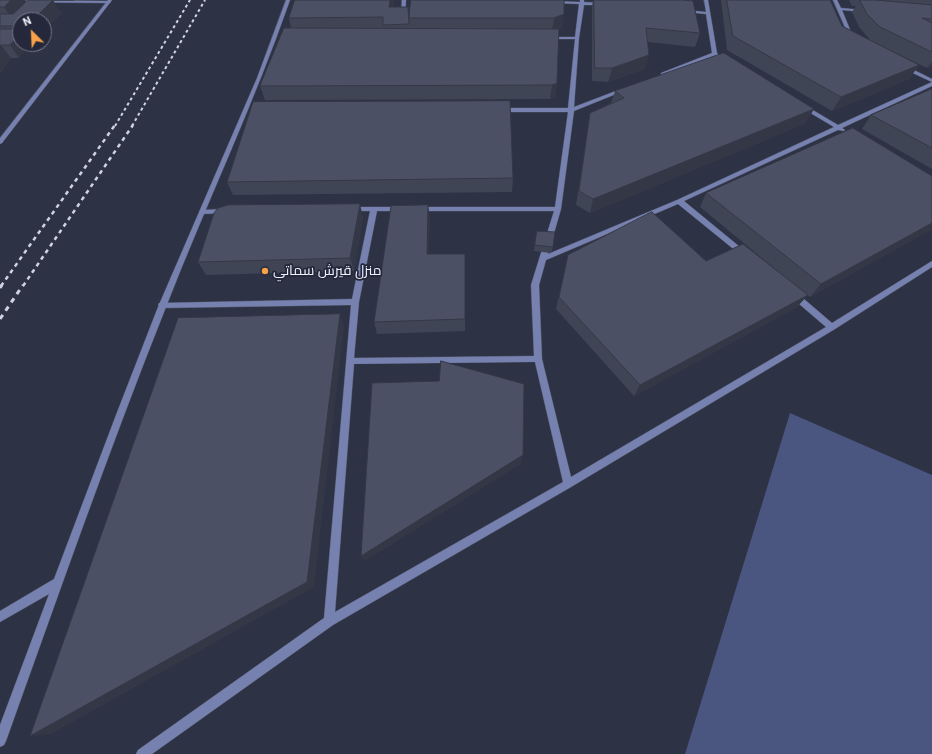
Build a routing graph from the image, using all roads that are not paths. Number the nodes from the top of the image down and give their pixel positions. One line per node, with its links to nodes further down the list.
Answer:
1 (288, 0): 15 (street)
2 (404, 0): 14 (street)
3 (706, 0): 13 (street)
4 (835, 0): 10 (street)
5 (0, 1): 6 (street)
6 (110, 1): 32 (street)
7 (582, 1): 8 (street); 9 (street); 18 (street)
8 (551, 2)
9 (605, 5)
10 (840, 9): 12 (street); 19 (street)
11 (676, 10): 13 (street)
12 (870, 11)
13 (707, 13): 20 (street)
14 (402, 23)
15 (275, 38): 16 (street); 40 (street)
16 (283, 38)
17 (545, 38): 18 (street)
18 (577, 38): 29 (street)
19 (859, 42)
20 (715, 54): 21 (street); 23 (street)
21 (721, 58)
22 (897, 63): 24 (street)
23 (657, 76)
24 (932, 81)
25 (932, 84): 30 (street)
26 (629, 88): 29 (street)
27 (800, 105): 30 (street)
28 (492, 110): 29 (street)
29 (571, 110): 38 (street)
30 (840, 128): 31 (street); 33 (street)
31 (846, 132)
32 (0, 142)
33 (679, 201): 41 (street); 42 (street)
34 (343, 209): 35 (street)
35 (374, 209): 36 (street); 45 (street)
36 (406, 209)
37 (414, 209): 38 (street)
38 (558, 209): 41 (street)
39 (234, 211): 40 (street)
40 (202, 212): 46 (street)
41 (542, 259): 48 (street)
42 (753, 261)
43 (932, 264): 47 (street)
44 (790, 291): 47 (street)
45 (355, 302): 46 (street); 49 (street)
46 (162, 305): 51 (street)
47 (832, 326): 50 (street)
48 (538, 359): 49 (street); 50 (street)
49 (350, 361): 53 (street)
50 (568, 484): 53 (street)
51 (57, 582): 52 (street); 54 (street)
52 (0, 617)
53 (329, 621): 55 (street)
54 (0, 741)
55 (142, 754)

